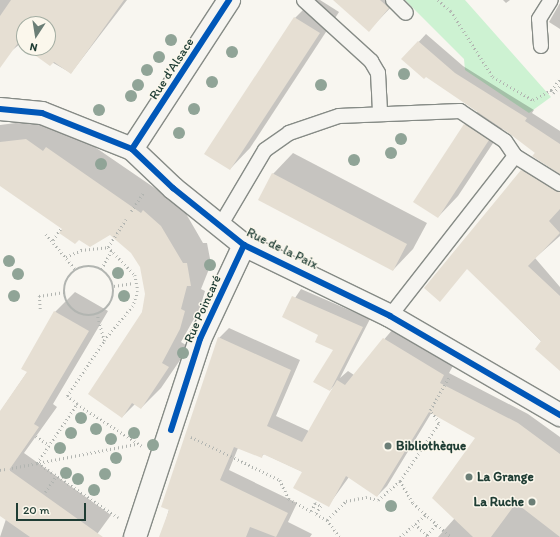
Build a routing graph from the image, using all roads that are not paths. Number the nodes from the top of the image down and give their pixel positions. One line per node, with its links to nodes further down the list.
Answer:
1 (230, 0): 9 (street, Rue d'Alsace)
2 (304, 0): 8 (lane)
3 (393, 0): 5 (lane)
4 (551, 0): 6 (lane)
5 (406, 13)
6 (541, 46)
7 (0, 109): 9 (street, Rue de la Paix)
8 (380, 112): 10 (lane); 12 (lane)
9 (132, 149): 12 (street, Rue de la Paix)
10 (515, 156): 11 (lane); 14 (lane)
11 (560, 184)
12 (220, 226): 13 (street, Rue de la Paix)
13 (244, 245): 14 (street, Rue de la Paix); 16 (street, Rue Poincaré)
14 (390, 316): 15 (street, Rue de la Paix)
15 (560, 415)
16 (135, 537)

